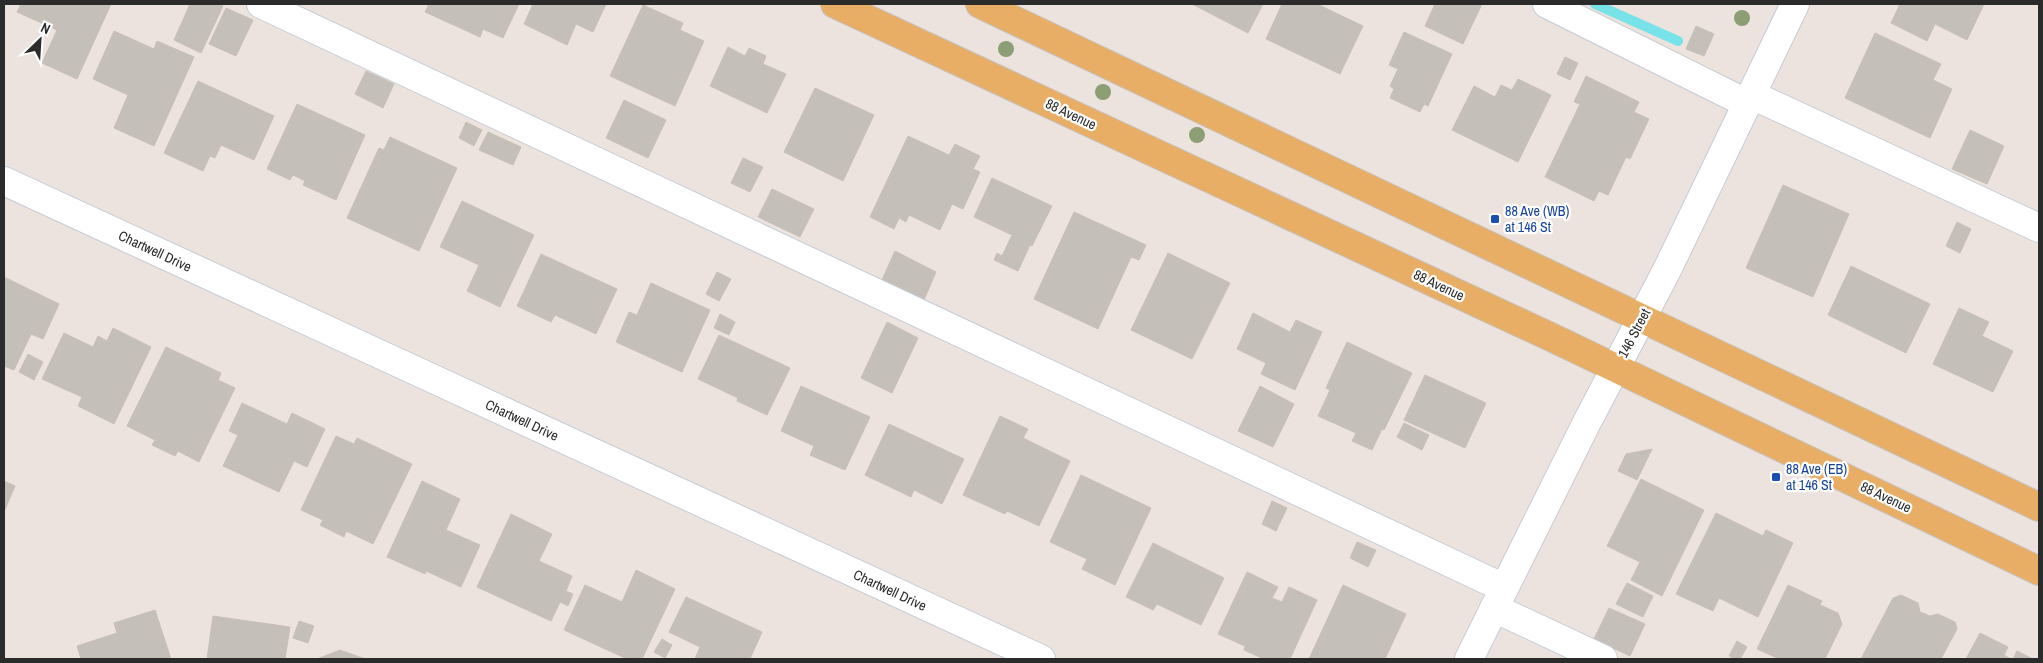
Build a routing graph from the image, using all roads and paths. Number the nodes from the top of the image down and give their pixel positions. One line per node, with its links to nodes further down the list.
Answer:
1 (261, 4): 13 (street)
2 (836, 4): 10 (main road, 88 Avenue)
3 (980, 4): 9 (main road)
4 (1547, 4): 6 (street)
5 (1795, 4): 6 (street, 146 Street)
6 (1750, 99): 8 (street); 9 (street, 146 Street)
7 (4, 181): 14 (street, Chartwell Drive)
8 (2039, 228)
9 (1642, 317): 10 (street, 146 Street); 11 (main road)
10 (1615, 368): 12 (main road, 88 Avenue); 13 (street, 146 Street)
11 (2039, 507)
12 (2039, 570)
13 (1499, 598): 15 (street, 146 Street); 16 (street)
14 (1041, 659)
15 (1469, 659)
16 (1603, 659)

